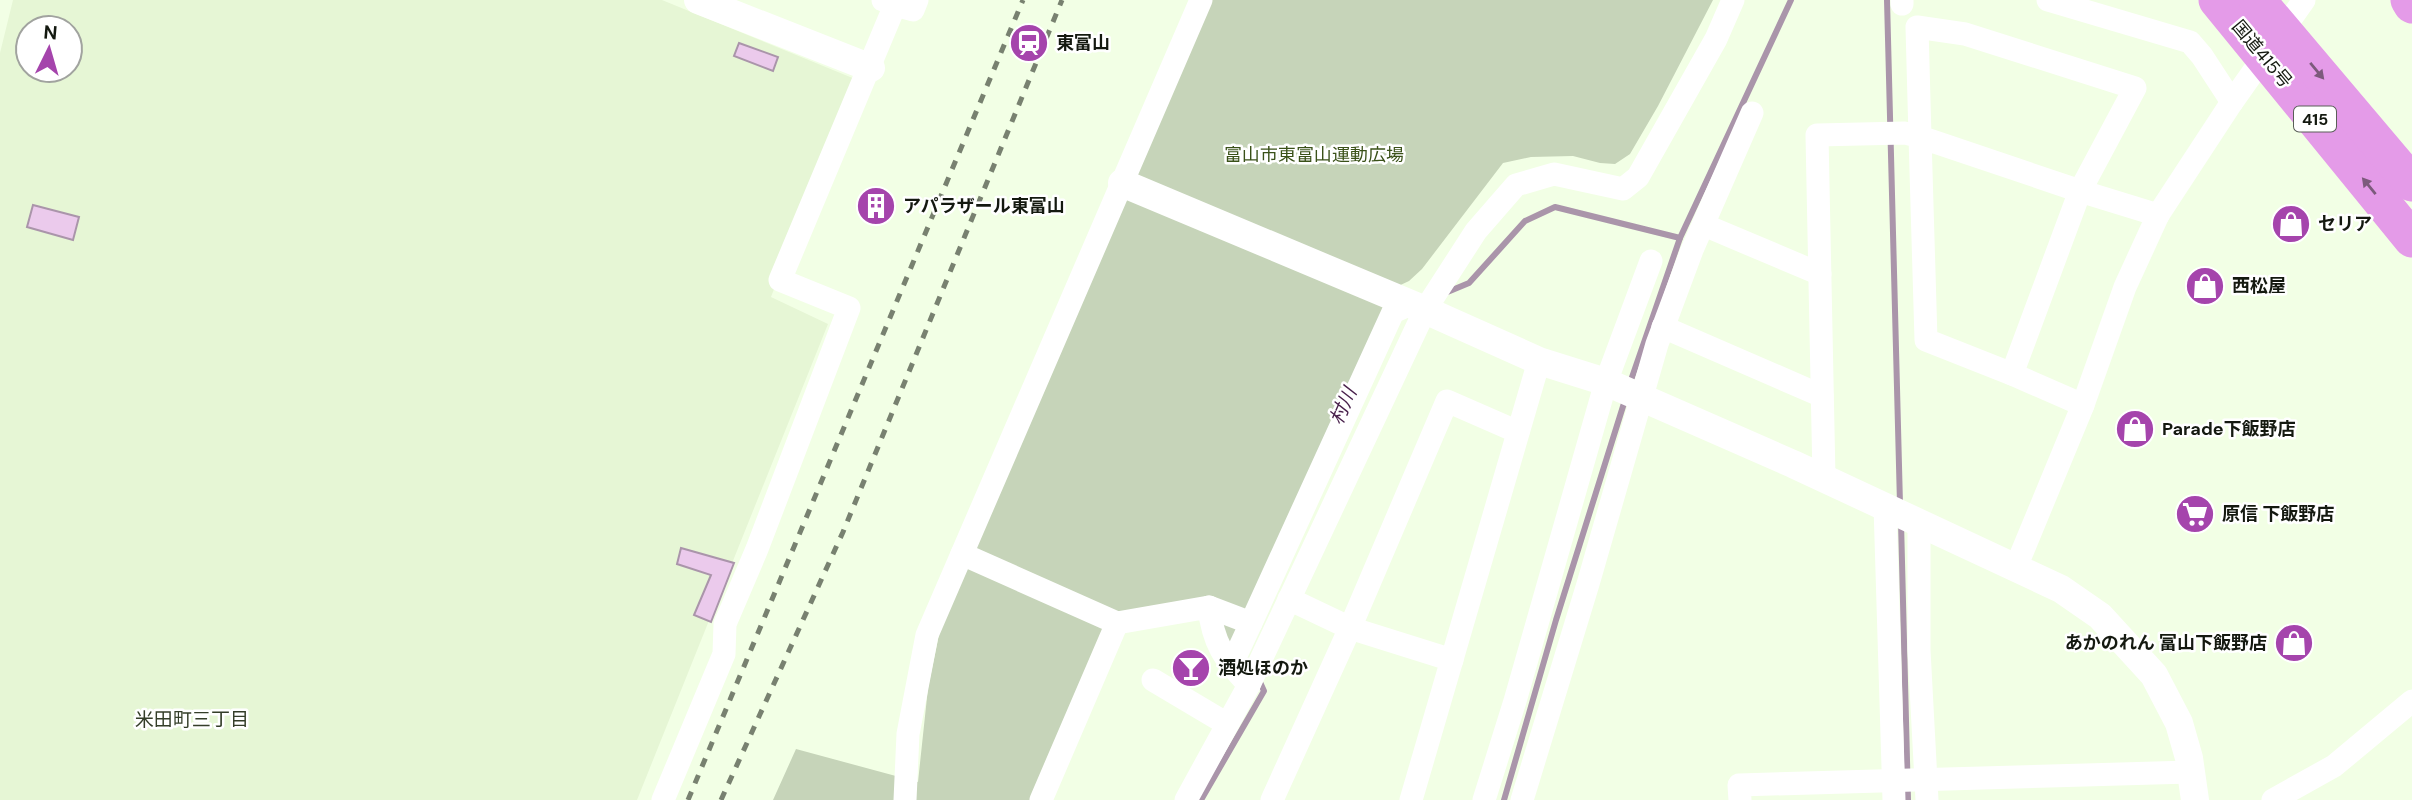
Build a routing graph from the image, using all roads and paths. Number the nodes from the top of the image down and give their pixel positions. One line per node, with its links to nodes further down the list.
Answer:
1 (698, 0): 12 (street)
2 (1201, 0): 16 (street)
3 (1733, 0): 24 (street)
4 (2048, 0): 13 (street)
5 (2217, 0): 11 (highway, 国道415号 / 415)
6 (2257, 0): 11 (highway, 国道415号 / 415)
7 (2304, 0): 11 (street)
8 (2409, 0): 10 (highway)
9 (899, 2): 12 (street)
10 (2412, 5)
11 (2273, 43): 13 (street); 17 (highway, 国道415号 / 415, one-way to 17); 21 (highway, 国道415号 / 415, one-way to 11)
12 (871, 68): 52 (street)
13 (2232, 102): 19 (street)
14 (1752, 113): 20 (street)
15 (1913, 135): 18 (street); 18 (street); 23 (street); 27 (street)
16 (1122, 183): 24 (street); 36 (street)
17 (2412, 183)
18 (2080, 191): 19 (street); 27 (street)
19 (2158, 215): 31 (street)
20 (1704, 225): 23 (street); 25 (street)
21 (2412, 239)
22 (1651, 261): 28 (street)
23 (1820, 274): 29 (street)
24 (1415, 306): 26 (street); 38 (street); 41 (street)
25 (1663, 327): 29 (street); 30 (street)
26 (1539, 361): 28 (street); 32 (street)
27 (2012, 374): 31 (street)
28 (1606, 382): 30 (street); 58 (street)
29 (1822, 396): 33 (street)
30 (1642, 398): 33 (street); 59 (street)
31 (2083, 405): 37 (street)
32 (1518, 432): 42 (street); 43 (street)
33 (1824, 478): 34 (street)
34 (1885, 506): 35 (street); 50 (street)
35 (1919, 522): 37 (street); 51 (street)
36 (962, 554): 40 (street); 53 (street)
37 (2016, 567): 49 (street)
38 (1289, 599): 42 (street); 46 (street)
39 (1209, 607): 40 (street); 41 (street); 44 (street)
40 (1117, 623): 54 (street)
41 (1251, 623): 44 (street)
42 (1350, 628): 43 (street); 56 (street)
43 (1452, 660): 57 (street)
44 (1231, 666): 46 (street)
45 (1153, 680): 48 (street)
46 (1248, 685): 48 (street)
47 (2412, 702): 62 (street)
48 (1227, 724): 55 (street)
49 (2190, 772): 51 (street); 61 (street)
50 (1894, 787): 51 (street); 60 (street)
51 (1925, 787)
52 (663, 800)
53 (905, 800)
54 (1041, 800)
55 (1186, 800)
56 (1272, 800)
57 (1411, 800)
58 (1484, 800)
59 (1522, 800)
60 (1740, 800)
61 (2195, 800)
62 (2273, 800)

